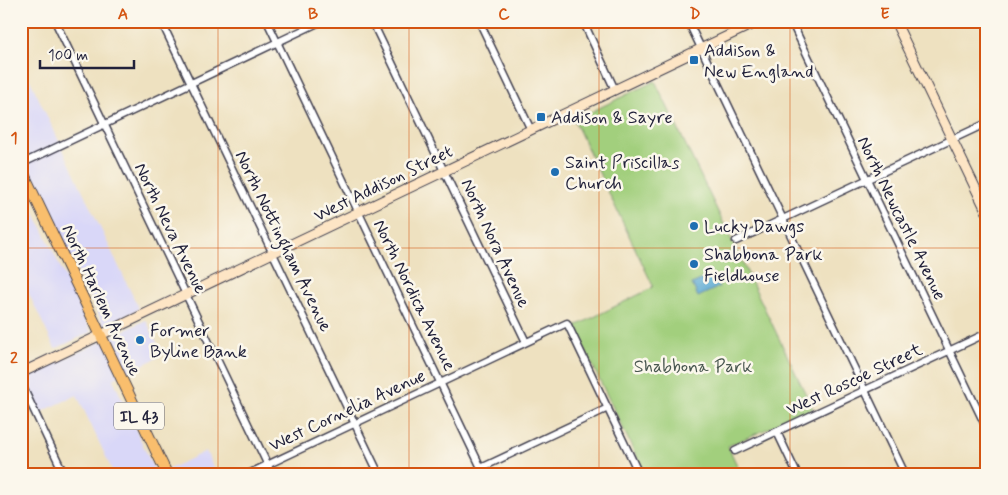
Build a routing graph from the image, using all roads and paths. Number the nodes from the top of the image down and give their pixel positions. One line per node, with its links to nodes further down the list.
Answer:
1 (55, 21): 17 (street, North Neva Avenue)
2 (161, 21): 14 (street, North Nottingham Avenue)
3 (267, 21): 12 (street, North Nordica Avenue)
4 (322, 21): 12 (street)
5 (372, 21): 22 (street, North Nora Avenue)
6 (479, 21): 18 (street)
7 (583, 21): 15 (street)
8 (688, 21): 13 (street)
9 (759, 21): 13 (street, West Addison Street)
10 (791, 21): 23 (street, North Newcastle Avenue)
11 (895, 21): 19 (street)
12 (277, 43): 14 (street); 26 (street, North Nordica Avenue)
13 (701, 49): 15 (street, West Addison Street); 28 (street)
14 (191, 84): 17 (street); 30 (street, North Nottingham Avenue)
15 (615, 90): 18 (street, West Addison Street)
16 (987, 123): 19 (street)
17 (105, 125): 20 (street); 31 (street, North Neva Avenue)
18 (531, 130): 22 (street, West Addison Street)
19 (952, 140): 23 (street); 27 (street)
20 (21, 164)
21 (21, 168): 24 (main road, North Harlem Avenue / IL 43)
22 (445, 171): 26 (street, West Addison Street); 34 (street, North Nora Avenue)
23 (867, 180): 28 (street); 35 (street, North Newcastle Avenue)
24 (32, 192): 25 (street); 33 (main road, North Harlem Avenue / IL 43)
25 (21, 198)
26 (358, 212): 30 (street, West Addison Street); 37 (street, North Nordica Avenue)
27 (987, 212)
28 (783, 219): 29 (street); 39 (street)
29 (736, 241)
30 (273, 253): 31 (street, West Addison Street); 41 (street, North Nottingham Avenue)
31 (186, 295): 33 (street, West Addison Street); 45 (street, North Neva Avenue)
32 (987, 333): 35 (street, West Roscoe Street)
33 (101, 336): 36 (street, West Addison Street); 48 (main road, North Harlem Avenue / IL 43)
34 (526, 342): 37 (street, West Cornelia Avenue); 40 (street, West Cornelia Avenue)
35 (949, 351): 39 (street, West Roscoe Street); 42 (street, North Newcastle Avenue)
36 (21, 373)
37 (440, 383): 41 (street, West Cornelia Avenue); 46 (street, North Nordica Avenue)
38 (21, 384): 47 (street)
39 (865, 390): 43 (street, West Roscoe Street); 54 (street)
40 (608, 408): 46 (street); 52 (street)
41 (354, 424): 45 (street, West Cornelia Avenue); 51 (street, North Nottingham Avenue)
42 (987, 429)
43 (776, 432): 44 (street, West Roscoe Street); 53 (street)
44 (734, 451)
45 (268, 464): 49 (street, West Cornelia Avenue); 50 (street, North Neva Avenue)
46 (483, 471)
47 (64, 474)
48 (167, 474)
49 (248, 474)
50 (272, 474)
51 (378, 474)
52 (639, 474)
53 (797, 474)
54 (905, 474)

